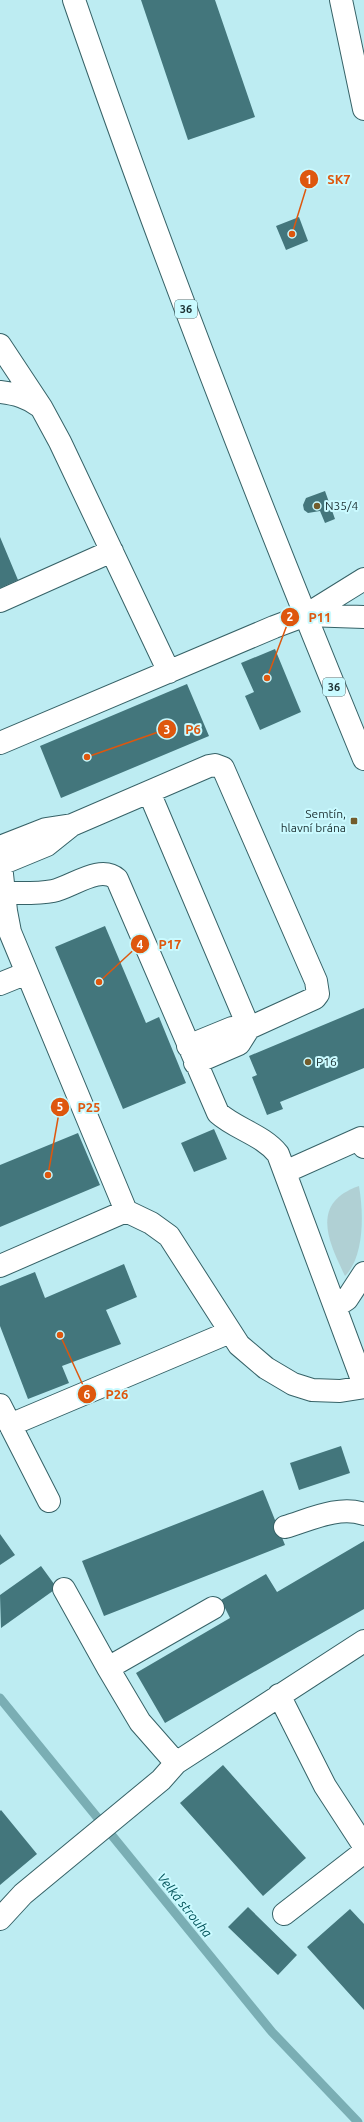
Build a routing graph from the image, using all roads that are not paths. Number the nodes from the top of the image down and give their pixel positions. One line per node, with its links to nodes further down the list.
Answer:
1 (74, 0): 11 (main road, 36)
2 (341, 0): 3 (main road)
3 (355, 21): 4 (main road)
4 (364, 109)
5 (0, 345): 7 (main road)
6 (0, 392): 7 (main road)
7 (40, 407): 8 (main road)
8 (112, 551): 10 (main road); 13 (main road)
9 (364, 578): 11 (main road)
10 (0, 601)
11 (306, 615): 12 (main road); 13 (main road); 15 (main road, 36)
12 (364, 617)
13 (169, 672): 14 (main road)
14 (0, 743)
15 (362, 747)
16 (149, 792): 17 (main road); 21 (main road); 21 (main road)
17 (0, 856): 18 (main road)
18 (4, 893): 19 (main road); 22 (main road)
19 (27, 973): 20 (main road); 25 (main road)
20 (0, 984)
21 (249, 1028): 22 (main road)
22 (192, 1055): 24 (main road)
23 (363, 1140): 24 (main road)
24 (284, 1172): 28 (main road)
25 (126, 1211): 26 (main road); 29 (main road)
26 (0, 1266)
27 (364, 1273): 28 (main road)
28 (335, 1307): 30 (main road)
29 (230, 1332): 30 (main road); 32 (main road)
30 (364, 1386)
31 (0, 1405): 32 (main road)
32 (10, 1425): 33 (main road)
33 (49, 1501)
34 (364, 1514): 35 (main road)
35 (285, 1527)
36 (64, 1589): 39 (main road)
37 (214, 1608): 39 (main road)
38 (364, 1641): 40 (main road)
39 (108, 1668): 41 (main road)
40 (278, 1695): 41 (main road); 42 (main road)
41 (176, 1763): 45 (main road)
42 (364, 1846)
43 (364, 1852): 44 (main road)
44 (284, 1914)
45 (0, 1919)

